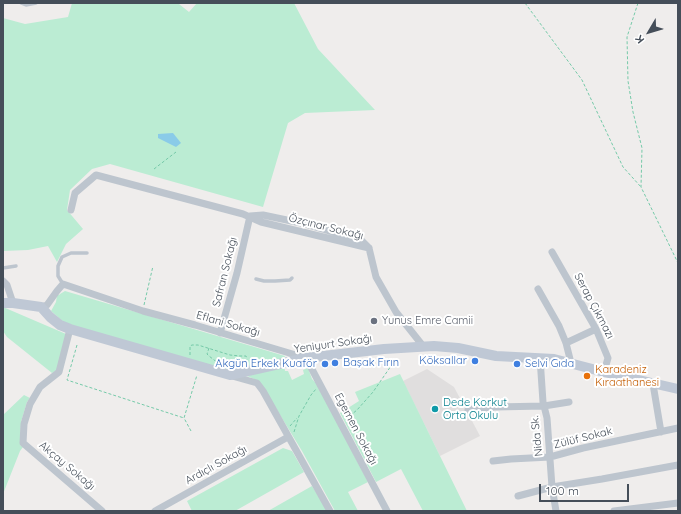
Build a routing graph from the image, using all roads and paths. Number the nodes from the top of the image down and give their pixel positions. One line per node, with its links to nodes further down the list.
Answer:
1 (21, 3): 2 (lane)
2 (36, 3)
3 (525, 3): 7 (path)
4 (638, 3): 7 (path)
5 (176, 152): 6 (path)
6 (154, 169)
7 (641, 187): 12 (path)
8 (71, 210): 9 (street, Özçınar Sokağı)
9 (250, 216): 26 (street, Safran Sokağı); 29 (street, Özçınar Sokağı)
10 (552, 252): 25 (street, Serap Çıkmazı)
11 (87, 253): 19 (lane)
12 (678, 263)
13 (16, 266): 15 (lane)
14 (153, 266): 23 (path)
15 (3, 268)
16 (292, 278): 17 (lane)
17 (256, 279)
18 (3, 281): 21 (street)
19 (63, 284): 22 (street); 23 (street, Eflani Sokağı)
20 (538, 290): 27 (street)
21 (8, 304): 22 (street)
22 (41, 307): 24 (street, Yeniyurt Sokağı)
23 (143, 311): 26 (street, Eflani Sokağı)
24 (70, 329): 34 (street, Yeniyurt Sokağı); 62 (street, Akçay Sokağı)
25 (596, 329): 27 (street); 41 (street, Serap Çıkmazı)
26 (220, 333): 32 (street, Eflani Sokağı)
27 (566, 343): 35 (street)
28 (77, 345): 49 (path)
29 (423, 346): 31 (street, Yeniyurt Sokağı); 33 (street, Yeniyurt Sokağı)
30 (209, 348): 34 (path); 36 (path); 38 (path)
31 (384, 349): 32 (street, Yeniyurt Sokağı); 50 (path)
32 (306, 358): 40 (street, Yeniyurt Sokağı); 42 (street, Egemen Sokağı)
33 (540, 358): 35 (street, Yeniyurt Sokağı); 46 (street, Nida Sk.)
34 (189, 363): 39 (street, Yeniyurt Sokağı)
35 (571, 363): 41 (street, Yeniyurt Sokağı)
36 (222, 364)
37 (238, 365): 40 (path)
38 (241, 365)
39 (200, 366): 40 (street, Yeniyurt Sokağı); 49 (path)
40 (228, 370): 54 (street)
41 (604, 372): 43 (street, Yeniyurt Sokağı)
42 (320, 384): 48 (path); 50 (street, Egemen Sokağı)
43 (654, 384): 44 (street, Yeniyurt Sokağı); 53 (street)
44 (678, 390)
45 (569, 402): 46 (street)
46 (544, 406): 47 (street); 55 (street, Nida Sk.)
47 (468, 410)
48 (299, 416): 54 (path); 54 (path)
49 (184, 418): 52 (path)
50 (341, 423): 65 (street, Egemen Sokağı)
51 (678, 428): 53 (street, Zülüf Sokak)
52 (191, 431)
53 (661, 432): 55 (street, Zülüf Sokak)
54 (288, 437): 63 (street, Ardıçlı Sokağı); 64 (street)
55 (550, 457): 56 (street, Zülüf Sokak); 58 (street, Nida Sk.)
56 (493, 461)
57 (678, 465): 58 (street)
58 (552, 487): 59 (street); 66 (street, Nida Sk.)
59 (518, 496)
60 (678, 503): 61 (street)
61 (659, 508): 67 (street)
62 (102, 511)
63 (155, 511)
64 (330, 511)
65 (387, 511)
66 (556, 511)
67 (614, 511)

